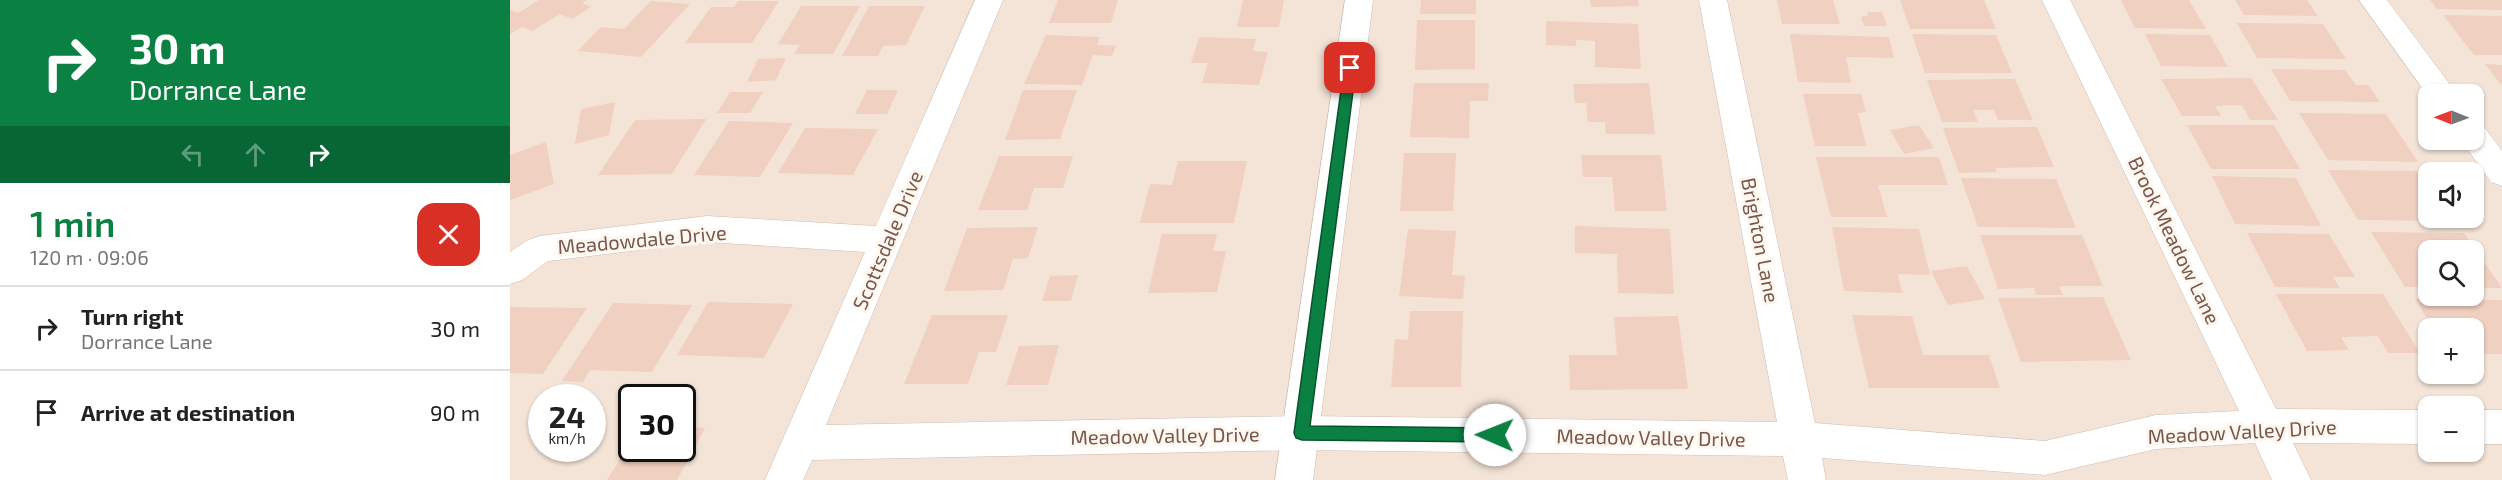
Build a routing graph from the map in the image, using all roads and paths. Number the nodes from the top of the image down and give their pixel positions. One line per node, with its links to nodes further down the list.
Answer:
1 (989, 0): 9 (street, Scottsdale Drive)
2 (1359, 0): 15 (street)
3 (1713, 0): 16 (street, Brighton Lane)
4 (2056, 0): 11 (street, Brook Meadow Lane)
5 (2373, 0): 6 (street)
6 (2436, 84)
7 (2484, 150): 8 (street)
8 (2502, 174)
9 (888, 240): 10 (street, Meadowdale Drive); 17 (street, Scottsdale Drive)
10 (510, 270)
11 (2267, 426): 12 (street, Meadow Valley Drive); 16 (street, Meadow Valley Drive); 21 (street, Brook Meadow Lane)
12 (2418, 427)
13 (2484, 427): 14 (street)
14 (2502, 427)
15 (1302, 433): 16 (street, Meadow Valley Drive); 17 (street, Meadow Valley Drive); 19 (street)
16 (1801, 439): 20 (street, Brighton Lane)
17 (799, 443): 18 (street, Scottsdale Drive)
18 (784, 480)
19 (1294, 480)
20 (1807, 480)
21 (2292, 480)

